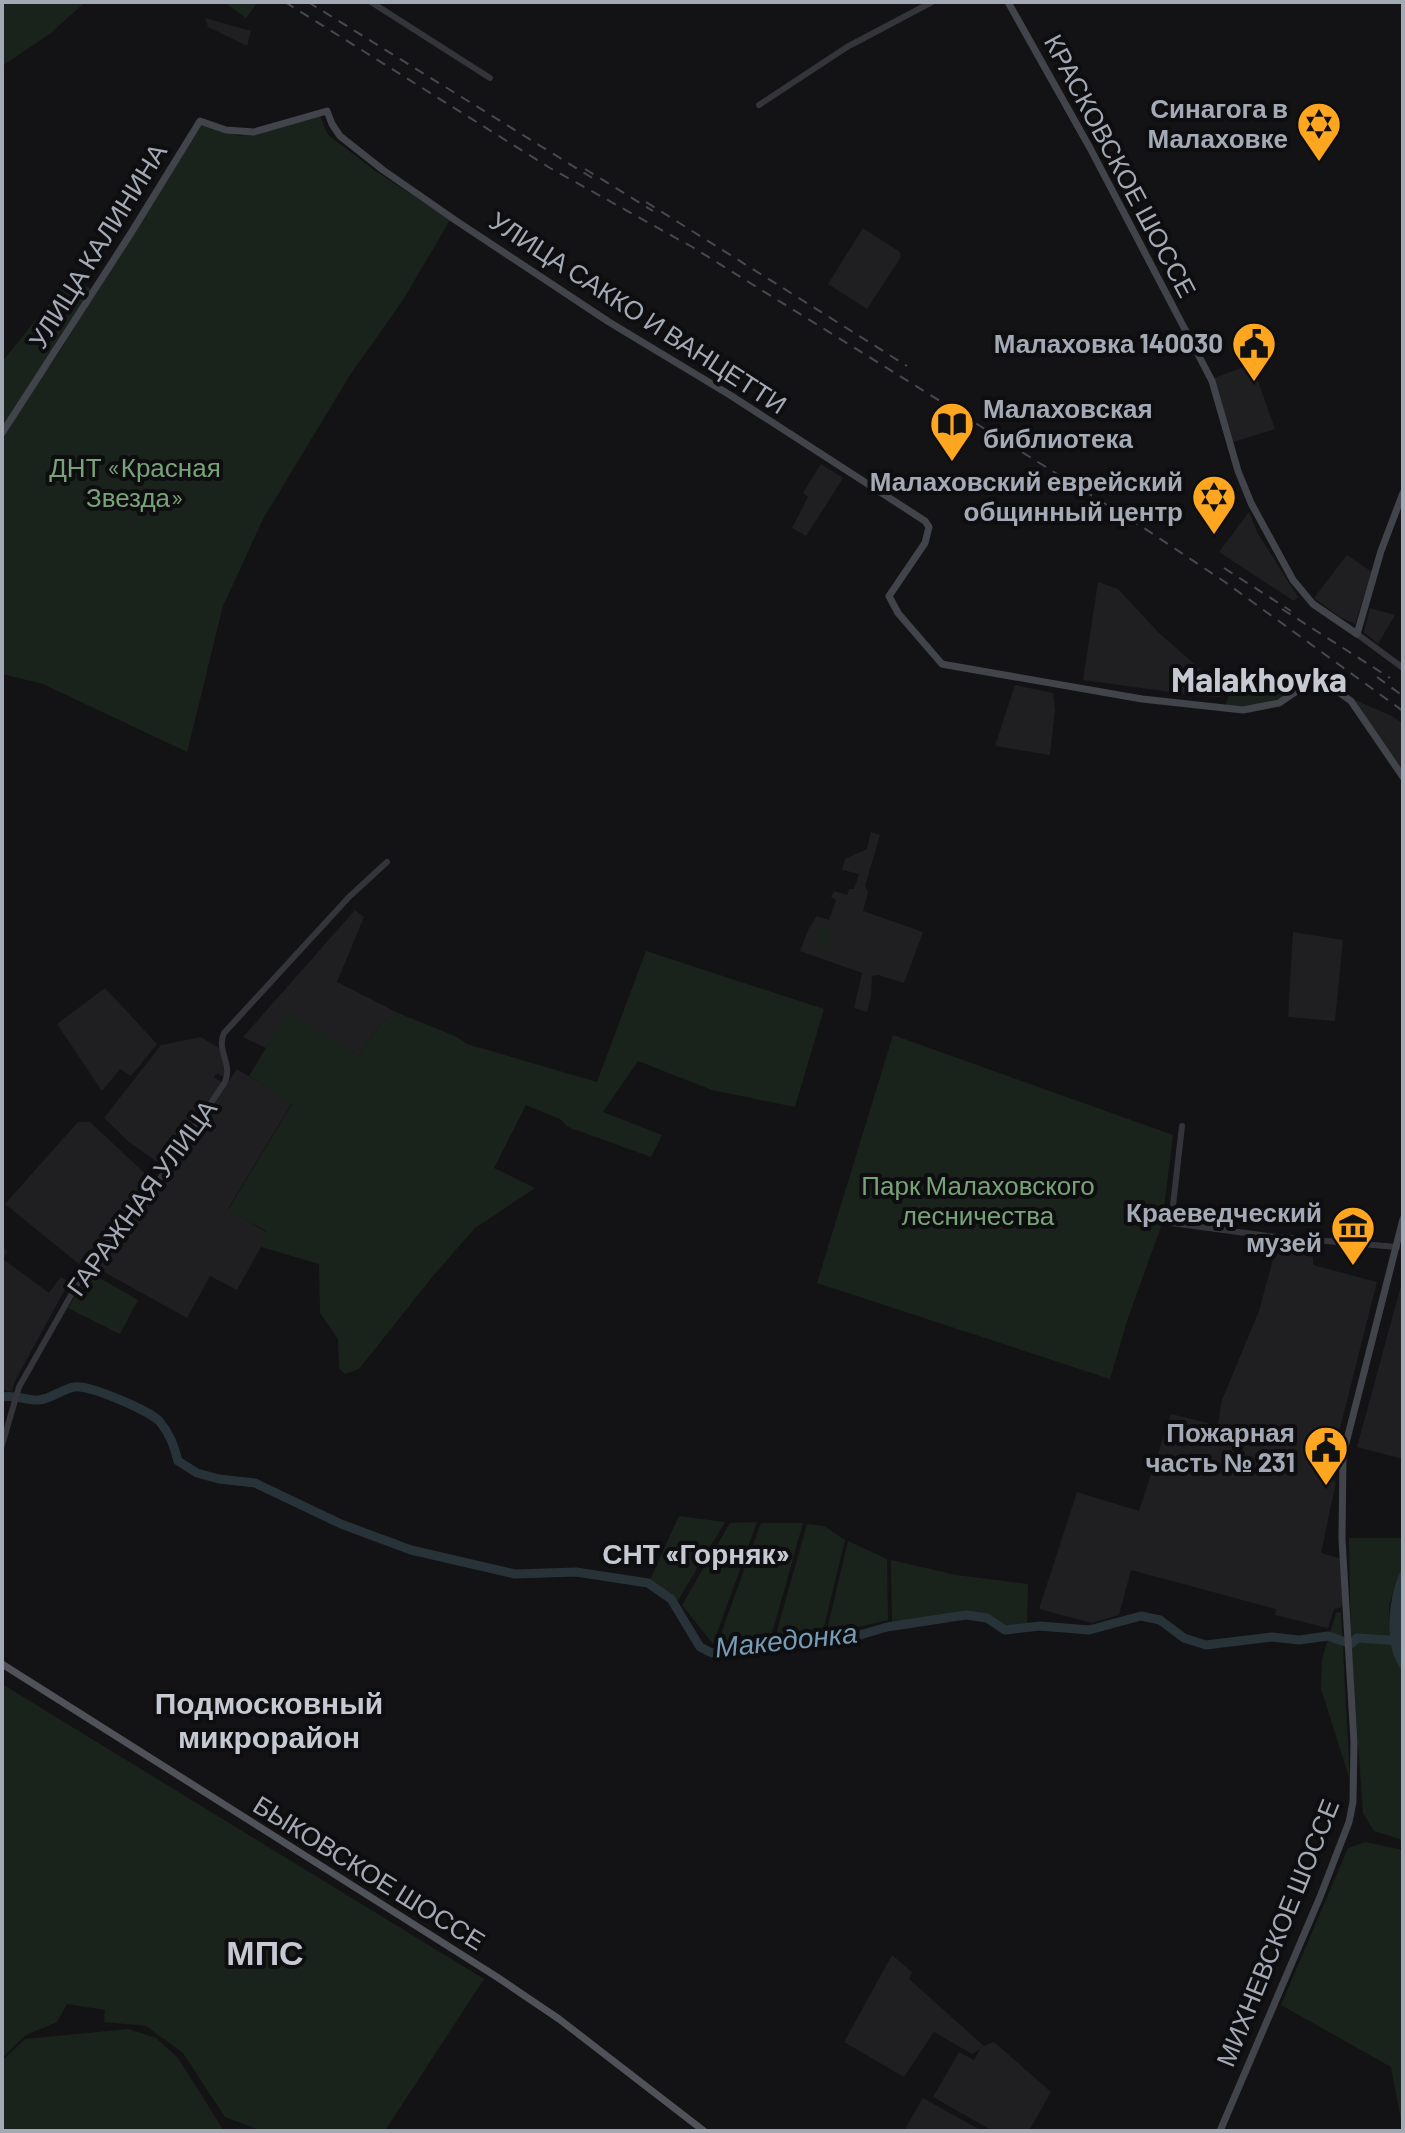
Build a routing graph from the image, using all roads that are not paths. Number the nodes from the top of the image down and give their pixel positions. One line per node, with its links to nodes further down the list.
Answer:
1 (371, 2): 4 (street)
2 (932, 2): 5 (street)
3 (1008, 2): 9 (main road, КРАСКОВСКОЕ ШОССЕ)
4 (490, 78)
5 (759, 105)
6 (200, 121): 7 (main road, УЛИЦА КАЛИНИНА); 11 (main road, УЛИЦА САККО И ВАНЦЕТТИ)
7 (2, 433)
8 (1403, 493): 9 (main road)
9 (1357, 634): 10 (street)
10 (1403, 668)
11 (1403, 777)
12 (387, 862): 16 (street, ГАРАЖНАЯ УЛИЦА)
13 (1182, 1126): 15 (street)
14 (1403, 1219): 15 (main road, МИХНЕВСКОЕ ШОССЕ)
15 (1397, 1247): 19 (main road, МИХНЕВСКОЕ ШОССЕ)
16 (2, 1445)
17 (2, 1664): 18 (main road, БЫКОВСКОЕ ШОССЕ)
18 (704, 2131)
19 (1220, 2131)

